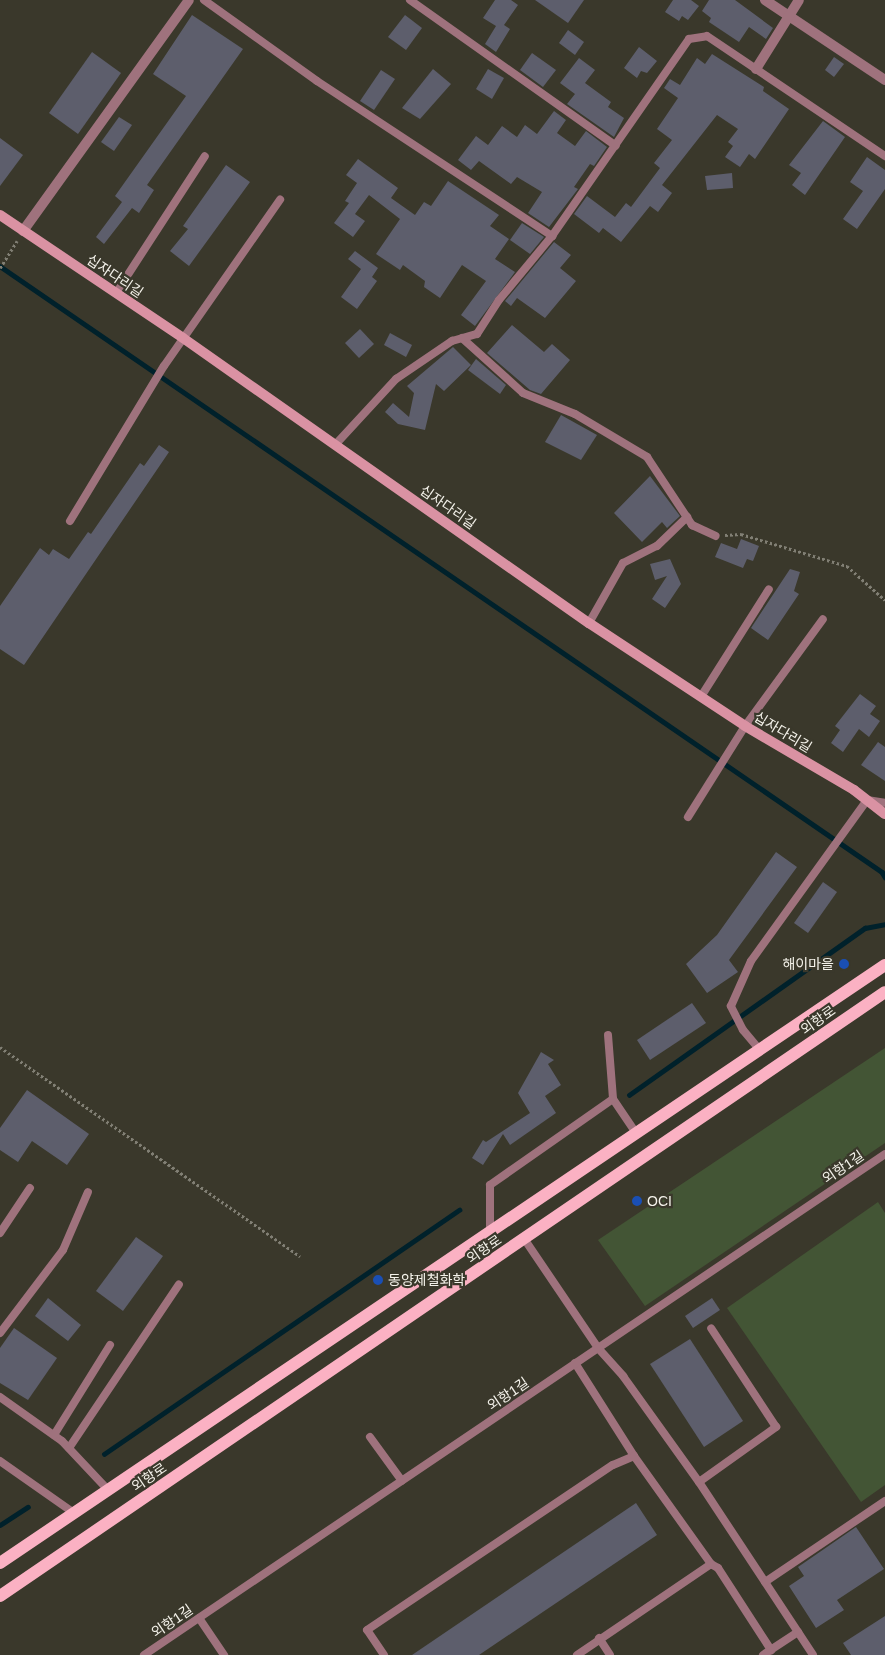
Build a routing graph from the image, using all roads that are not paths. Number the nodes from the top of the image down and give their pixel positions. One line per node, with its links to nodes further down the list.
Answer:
1 (189, 0): 14 (street)
2 (204, 0): 15 (lane)
3 (410, 0): 9 (lane)
4 (765, 0): 6 (street)
5 (799, 0): 6 (street)
6 (788, 16): 7 (street); 8 (street)
7 (756, 69): 9 (lane); 11 (lane)
8 (885, 80)
9 (616, 146): 15 (lane)
10 (205, 156): 16 (lane)
11 (885, 156)
12 (280, 200): 17 (lane)
13 (0, 215): 14 (street, 십자다리길)
14 (23, 231): 16 (street, 십자다리길)
15 (552, 236): 18 (lane)
16 (116, 293): 17 (street, 십자다리길)
17 (183, 338): 19 (street, 십자다리길); 21 (lane)
18 (462, 338): 19 (lane); 20 (lane)
19 (335, 445): 25 (street, 십자다리길)
20 (687, 517): 22 (lane); 25 (lane)
21 (70, 521)
22 (716, 536)
23 (769, 589): 26 (lane)
24 (822, 619): 27 (lane)
25 (589, 623): 26 (street, 십자다리길)
26 (702, 695): 27 (street, 십자다리길)
27 (746, 726): 28 (street, 십자다리길); 31 (lane)
28 (867, 800): 29 (lane); 30 (street, 십자다리길); 35 (lane)
29 (885, 803)
30 (885, 814)
31 (688, 816)
32 (885, 965): 35 (main road, 외항로)
33 (885, 992): 43 (main road, 외항로)
34 (608, 1035): 36 (lane)
35 (760, 1049): 37 (main road, 외항로)
36 (613, 1099): 37 (lane); 41 (lane)
37 (636, 1133): 41 (main road, 외항로)
38 (885, 1154): 48 (lane, 외항1길)
39 (30, 1188): 42 (lane)
40 (88, 1192): 46 (lane)
41 (490, 1231): 58 (main road, 외항로)
42 (0, 1233)
43 (524, 1240): 48 (lane); 64 (main road, 외항로)
44 (179, 1284): 53 (lane)
45 (712, 1328): 57 (lane)
46 (0, 1333)
47 (110, 1345): 51 (lane)
48 (598, 1348): 49 (lane, 외항1길); 57 (lane)
49 (575, 1364): 54 (lane); 56 (lane, 외항1길)
50 (0, 1397): 51 (lane)
51 (54, 1435): 53 (lane)
52 (370, 1437): 56 (lane)
53 (68, 1448): 58 (lane)
54 (634, 1456): 62 (lane); 71 (lane)
55 (0, 1461): 60 (lane)
56 (402, 1481): 65 (lane, 외항1길)
57 (699, 1482): 63 (lane)
58 (108, 1490): 60 (main road, 외항로)
59 (885, 1501): 63 (lane)
60 (74, 1513): 61 (main road, 외항로)
61 (0, 1563)
62 (711, 1564): 67 (lane); 68 (lane)
63 (765, 1582): 66 (lane)
64 (0, 1596)
65 (199, 1618): 69 (lane, 외항1길); 70 (lane)
66 (798, 1632): 68 (lane); 75 (lane)
67 (600, 1638): 72 (lane); 73 (lane)
68 (771, 1650): 74 (lane)
69 (144, 1655)
70 (224, 1655)
71 (384, 1655)
72 (577, 1655)
73 (610, 1655)
74 (763, 1655)
75 (813, 1655)

